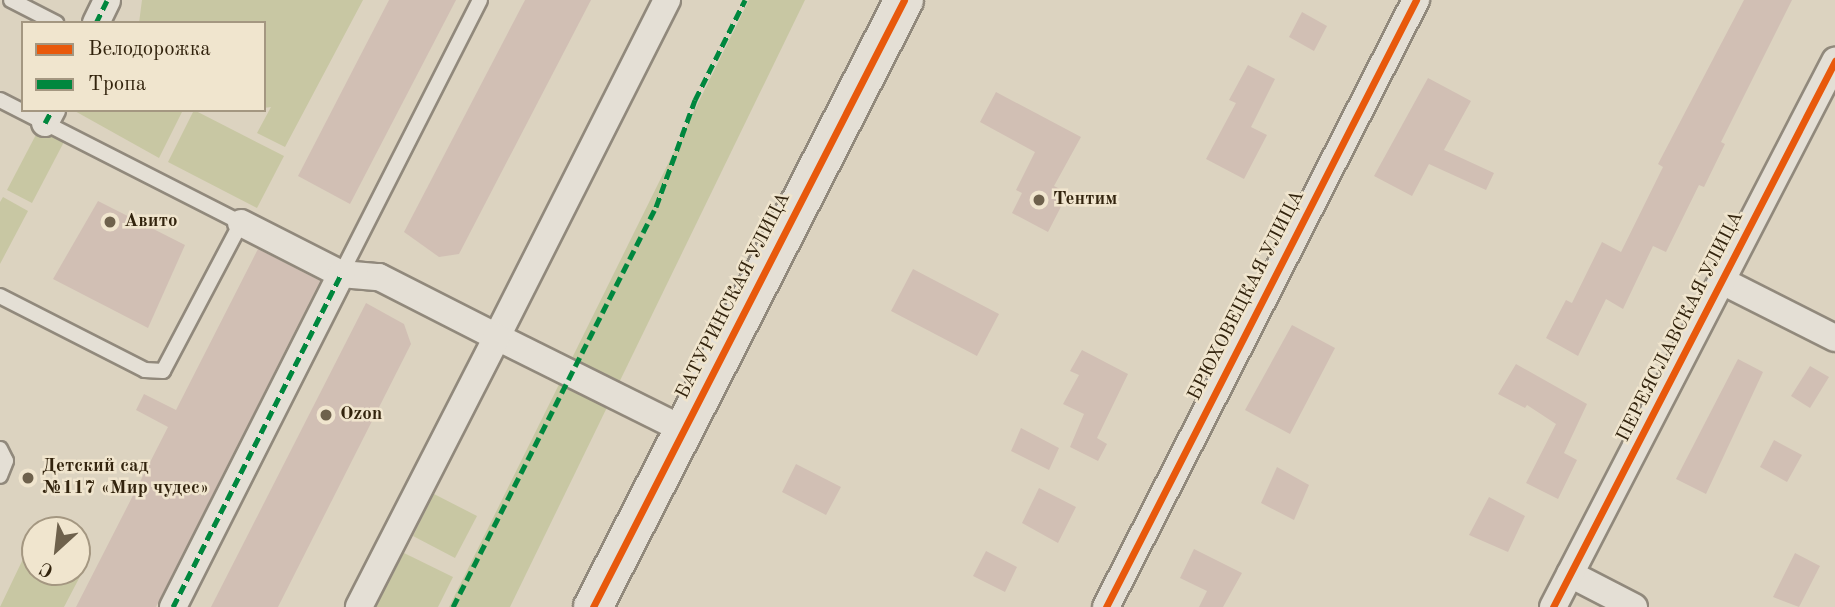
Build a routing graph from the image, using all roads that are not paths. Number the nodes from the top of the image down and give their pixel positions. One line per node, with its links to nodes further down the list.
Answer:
1 (11, 0): 7 (lane)
2 (107, 0): 8 (street)
3 (480, 0): 14 (lane)
4 (667, 0): 17 (street)
5 (904, 0): 19 (street, БАТУРИНСКАЯ УЛИЦА)
6 (1416, 0): 26 (street, БРЮХОВЕЦКАЯ УЛИЦА)
7 (52, 21)
8 (97, 21)
9 (1835, 61): 15 (street, ПЕРЕЯСЛАВСКАЯ УЛИЦА)
10 (0, 100): 11 (lane)
11 (21, 107)
12 (49, 117): 13 (lane)
13 (241, 223): 14 (street); 16 (lane)
14 (341, 274): 17 (street); 23 (street)
15 (1724, 282): 18 (street); 22 (street, ПЕРЕЯСЛАВСКАЯ УЛИЦА)
16 (0, 296)
17 (497, 337): 19 (street); 24 (street)
18 (1835, 338)
19 (682, 429): 25 (street, БАТУРИНСКАЯ УЛИЦА)
20 (0, 449): 21 (lane)
21 (0, 476)
22 (1570, 574): 27 (street, ПЕРЕЯСЛАВСКАЯ УЛИЦА); 28 (street)
23 (173, 607)
24 (359, 607)
25 (593, 607)
26 (1106, 607)
27 (1553, 607)
28 (1634, 607)

